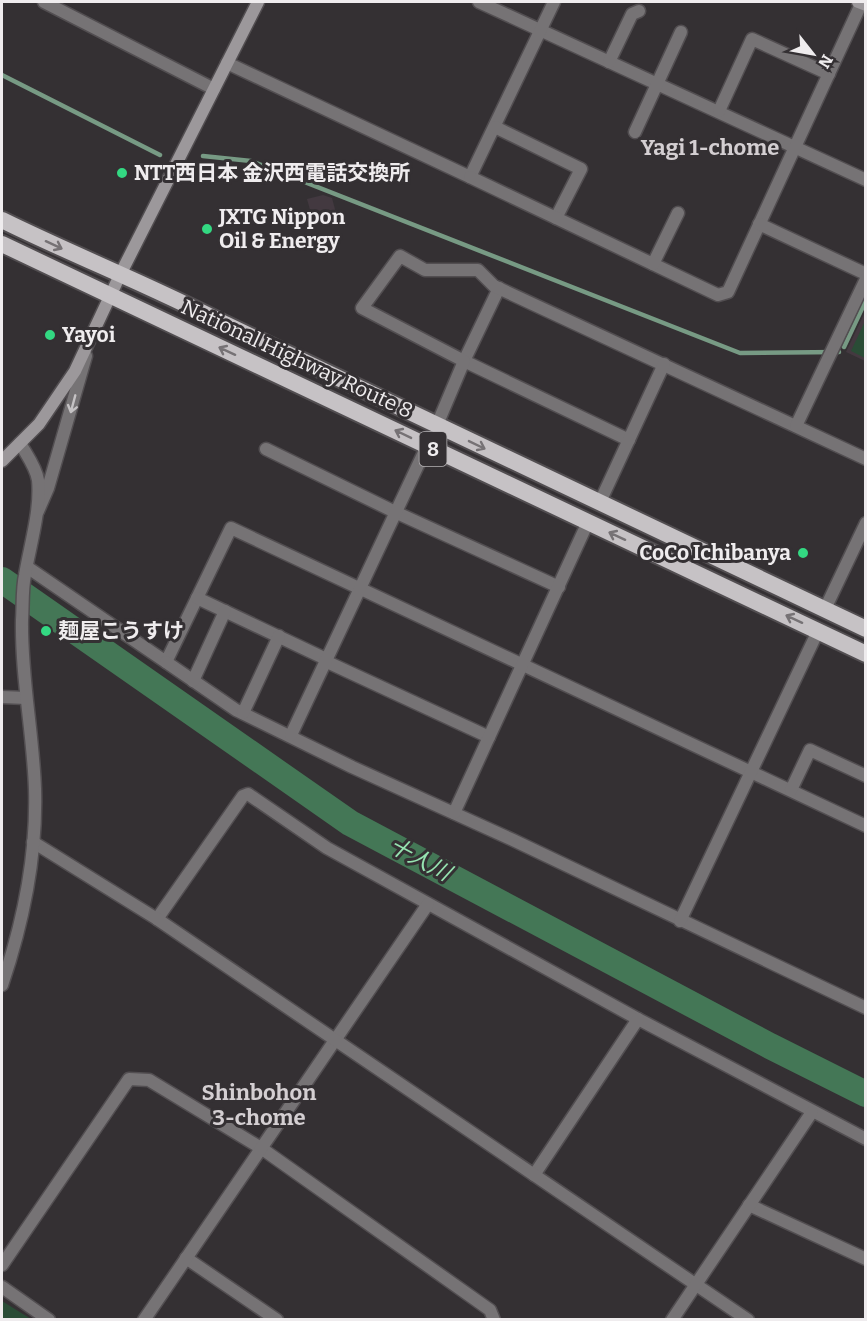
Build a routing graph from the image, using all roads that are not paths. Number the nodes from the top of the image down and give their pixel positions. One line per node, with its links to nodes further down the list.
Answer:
1 (44, 2): 13 (street)
2 (258, 2): 10 (main road)
3 (479, 2): 7 (street)
4 (554, 2): 7 (street)
5 (862, 3): 11 (street)
6 (639, 11): 9 (street)
7 (540, 30): 9 (street); 15 (street)
8 (681, 32): 12 (street)
9 (609, 62): 12 (street)
10 (227, 63): 13 (main road); 18 (street)
11 (829, 74): 14 (street); 17 (street)
12 (657, 84): 14 (street); 16 (street)
13 (214, 89): 27 (main road)
14 (719, 111): 17 (street)
15 (495, 127): 18 (street); 21 (street)
16 (634, 132)
17 (795, 147): 19 (street); 23 (street)
18 (470, 177): 21 (street)
19 (866, 180)
20 (678, 213): 25 (street)
21 (556, 218): 25 (street)
22 (2, 220): 27 (highway, National Highway Route 8 / 8, one-way to 27)
23 (759, 224): 25 (street); 26 (street)
24 (2, 244): 30 (highway, National Highway Route 8 / 8)
25 (653, 264)
26 (866, 274)
27 (120, 275): 30 (main road); 34 (highway, National Highway Route 8 / 8)
28 (866, 279): 35 (street)
29 (499, 288): 32 (street); 32 (street); 33 (street)
30 (111, 296): 31 (main road); 38 (highway, National Highway Route 8 / 8, one-way to 30)
31 (88, 347): 37 (main road); 44 (street, one-way to 44)
32 (464, 361): 34 (street); 36 (street)
33 (664, 364): 35 (street); 36 (street)
34 (437, 425): 42 (highway, National Highway Route 8 / 8, one-way to 42)
35 (796, 426): 40 (street)
36 (629, 440): 42 (street)
37 (20, 443): 41 (main road); 44 (street)
38 (427, 446): 43 (street); 45 (highway, National Highway Route 8 / 8)
39 (266, 449): 43 (street)
40 (866, 459)
41 (2, 461)
42 (600, 502): 51 (highway, National Highway Route 8 / 8)
43 (395, 512): 48 (street); 49 (street)
44 (34, 520): 47 (street)
45 (588, 522): 48 (street); 54 (highway, National Highway Route 8 / 8, one-way to 45)
46 (866, 524): 51 (street)
47 (26, 571): 58 (street); 62 (street)
48 (559, 587): 59 (street)
49 (359, 589): 50 (street); 57 (street); 59 (street)
50 (197, 598): 52 (street); 58 (street)
51 (825, 609): 53 (highway, National Highway Route 8 / 8)
52 (225, 611): 55 (street); 60 (street)
53 (866, 629)
54 (818, 631): 56 (highway, National Highway Route 8 / 8); 66 (street)
55 (279, 636): 57 (street); 63 (street)
56 (866, 654)
57 (326, 660): 64 (street); 65 (street)
58 (166, 662): 60 (street)
59 (523, 664): 65 (street); 66 (street)
60 (193, 681): 63 (street)
61 (2, 697): 62 (street)
62 (26, 698): 71 (street)
63 (243, 713): 64 (street)
64 (291, 735): 69 (street)
65 (489, 737): 69 (street)
66 (750, 771): 68 (street); 74 (street)
67 (866, 776): 68 (street)
68 (791, 790): 70 (street)
69 (454, 813): 74 (street)
70 (866, 826)
71 (33, 842): 73 (street); 75 (street)
72 (428, 904): 73 (street); 77 (street); 78 (street)
73 (157, 919): 78 (street)
74 (680, 921): 76 (street)
75 (2, 986)
76 (866, 1008)
77 (638, 1019): 79 (street); 82 (street)
78 (335, 1041): 81 (street); 82 (street)
79 (812, 1112): 80 (street); 83 (street)
80 (866, 1139)
81 (261, 1148): 84 (street); 86 (street); 92 (street)
82 (534, 1175): 87 (street)
83 (749, 1206): 85 (street); 87 (street)
84 (186, 1258): 90 (street); 91 (street)
85 (866, 1259)
86 (2, 1265)
87 (695, 1285): 93 (street); 94 (street)
88 (2, 1287): 89 (street)
89 (49, 1320)
90 (144, 1320)
91 (277, 1320)
92 (494, 1320)
93 (672, 1320)
94 (748, 1320)

